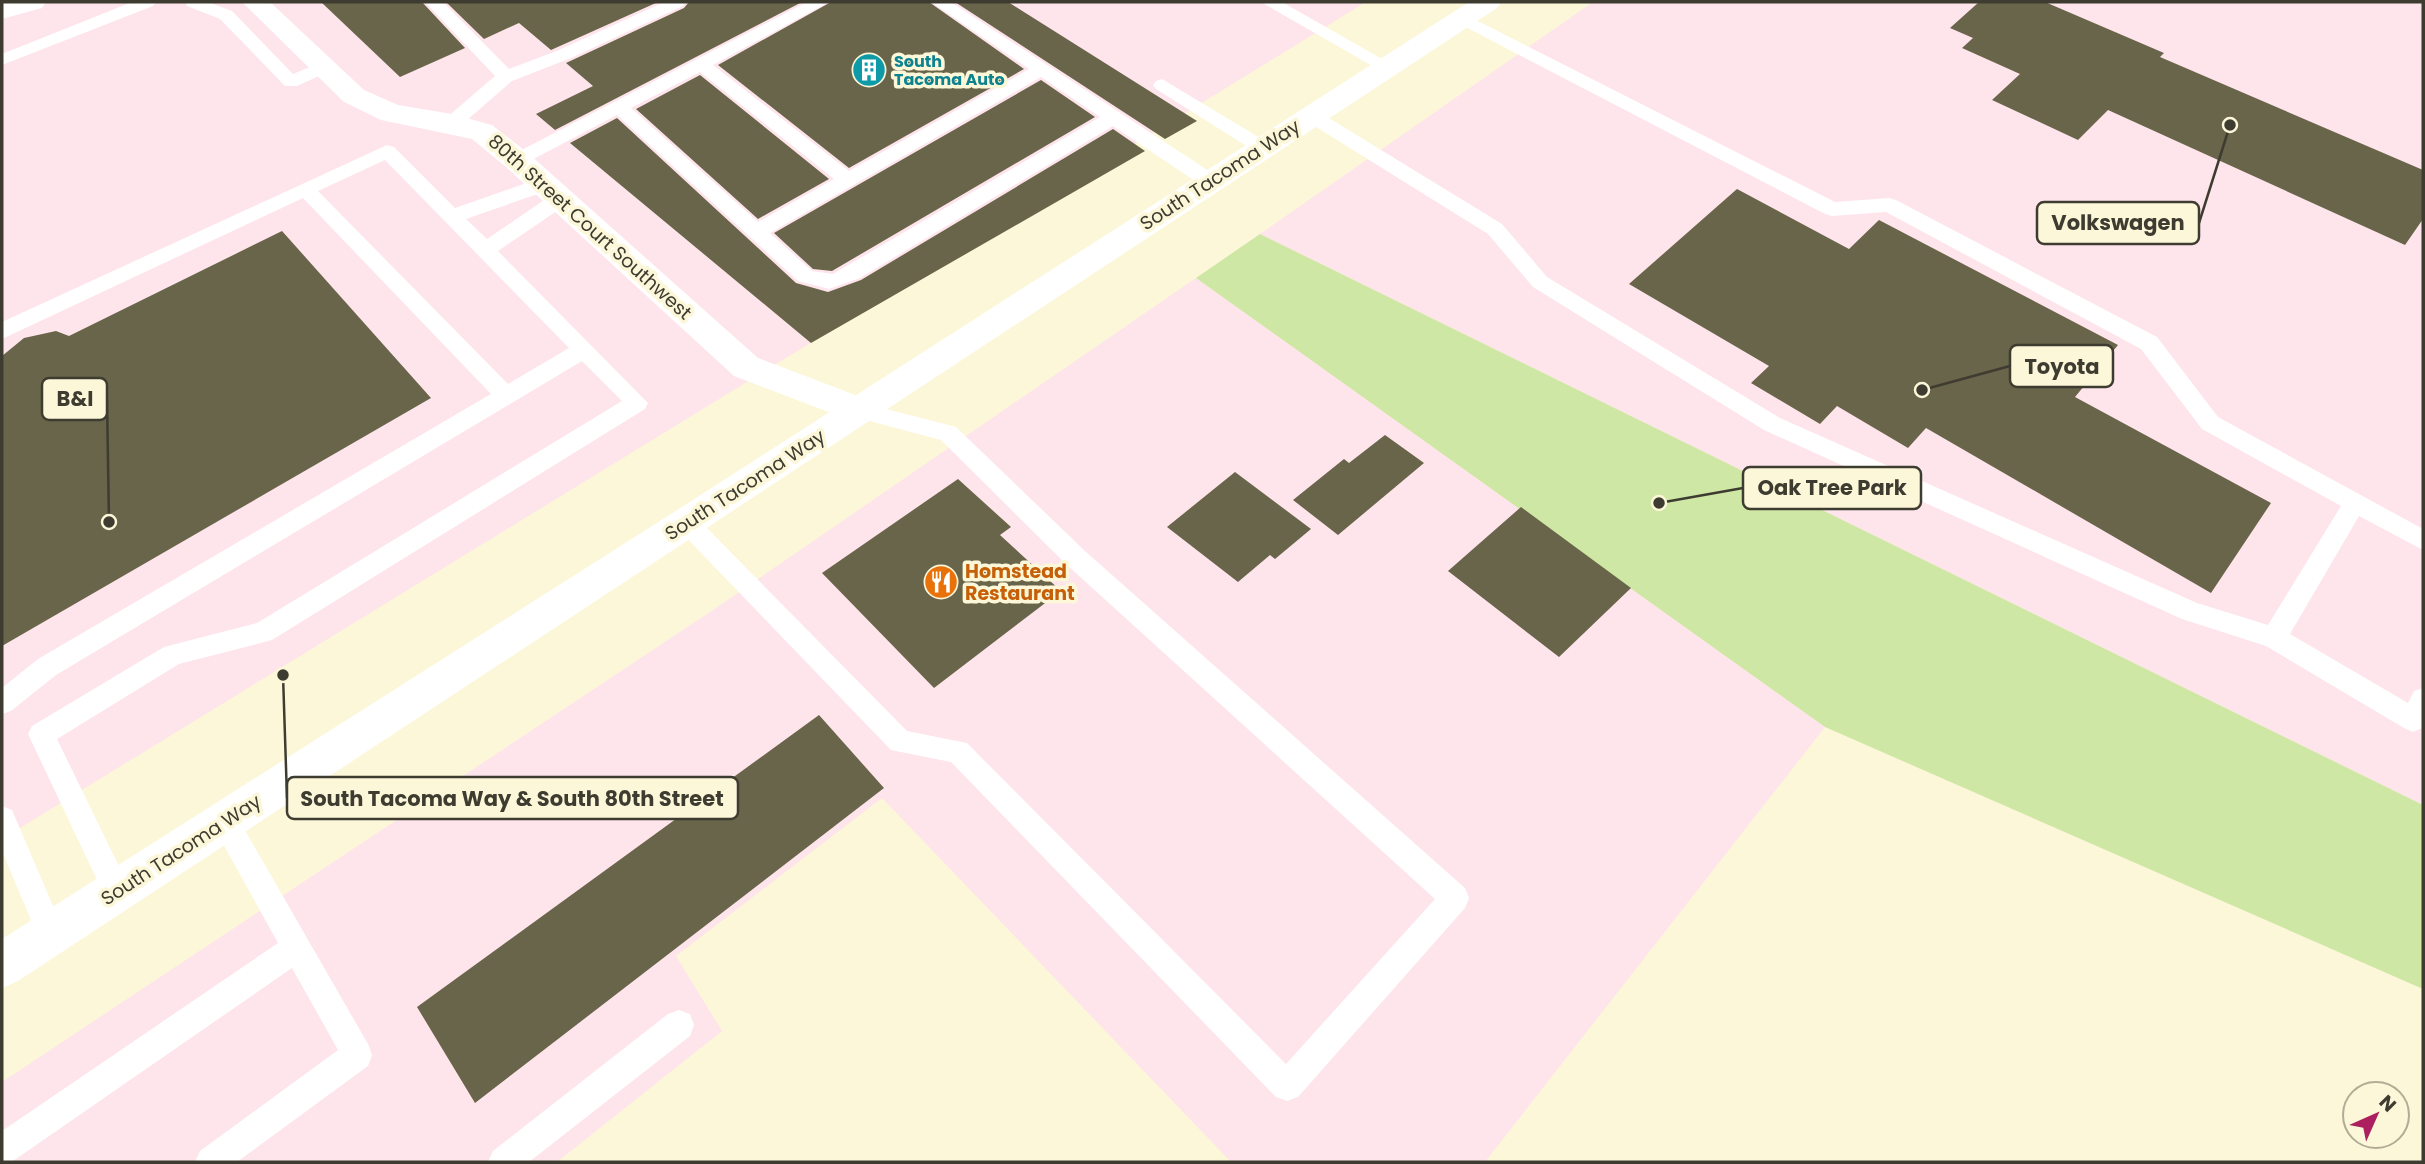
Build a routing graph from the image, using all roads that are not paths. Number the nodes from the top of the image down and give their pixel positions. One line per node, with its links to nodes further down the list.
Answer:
1 (32, 2): 11 (main road)
2 (147, 2): 15 (lane)
3 (193, 2): 12 (lane)
4 (255, 2): 12 (lane); 13 (main road, 80th Street Court Southwest)
5 (433, 2): 20 (lane)
6 (677, 2): 20 (lane)
7 (820, 2): 16 (lane)
8 (940, 2): 19 (lane)
9 (1270, 2): 18 (lane)
10 (1474, 10): 18 (main road, South Tacoma Way); 39 (lane)
11 (2, 11)
12 (226, 15): 14 (lane)
13 (289, 34): 14 (lane); 17 (main road, 80th Street Court Southwest)
14 (257, 47): 17 (lane)
15 (2, 60)
16 (701, 64): 22 (lane); 28 (lane)
17 (324, 67): 25 (main road, 80th Street Court Southwest)
18 (1387, 67): 23 (main road, South Tacoma Way)
19 (1042, 69): 24 (lane); 28 (lane)
20 (506, 77): 25 (lane)
21 (1162, 85): 26 (lane)
22 (619, 107): 27 (lane); 33 (lane)
23 (1312, 116): 26 (main road, South Tacoma Way); 42 (lane)
24 (1114, 117): 29 (lane); 33 (lane)
25 (452, 123): 27 (main road, 80th Street Court Southwest)
26 (1263, 148): 29 (main road, South Tacoma Way)
27 (517, 159): 31 (main road, 80th Street Court Southwest)
28 (848, 180): 33 (lane)
29 (1211, 182): 38 (main road, South Tacoma Way)
30 (305, 189): 32 (lane); 35 (lane); 37 (lane)
31 (552, 192): 32 (lane); 34 (lane); 38 (main road, 80th Street Court Southwest)
32 (453, 216): 34 (lane)
33 (757, 232)
34 (485, 250): 36 (lane)
35 (2, 331)
36 (583, 350): 37 (lane); 47 (lane)
37 (505, 395): 44 (lane)
38 (859, 410): 40 (main road, South Tacoma Way); 40 (lane)
39 (2355, 503): 41 (lane); 42 (lane)
40 (687, 523): 46 (main road, South Tacoma Way)
41 (2423, 540)
42 (2274, 638): 43 (lane)
43 (2423, 699)
44 (2, 702)
45 (2, 818): 48 (lane)
46 (225, 822): 47 (main road, South Tacoma Way); 49 (lane)
47 (117, 891): 48 (main road, South Tacoma Way)
48 (51, 934): 50 (main road, South Tacoma Way)
49 (296, 948): 52 (lane); 53 (lane)
50 (2, 965)
51 (679, 1025): 54 (lane)
52 (2, 1150)
53 (211, 1162)
54 (504, 1162)

